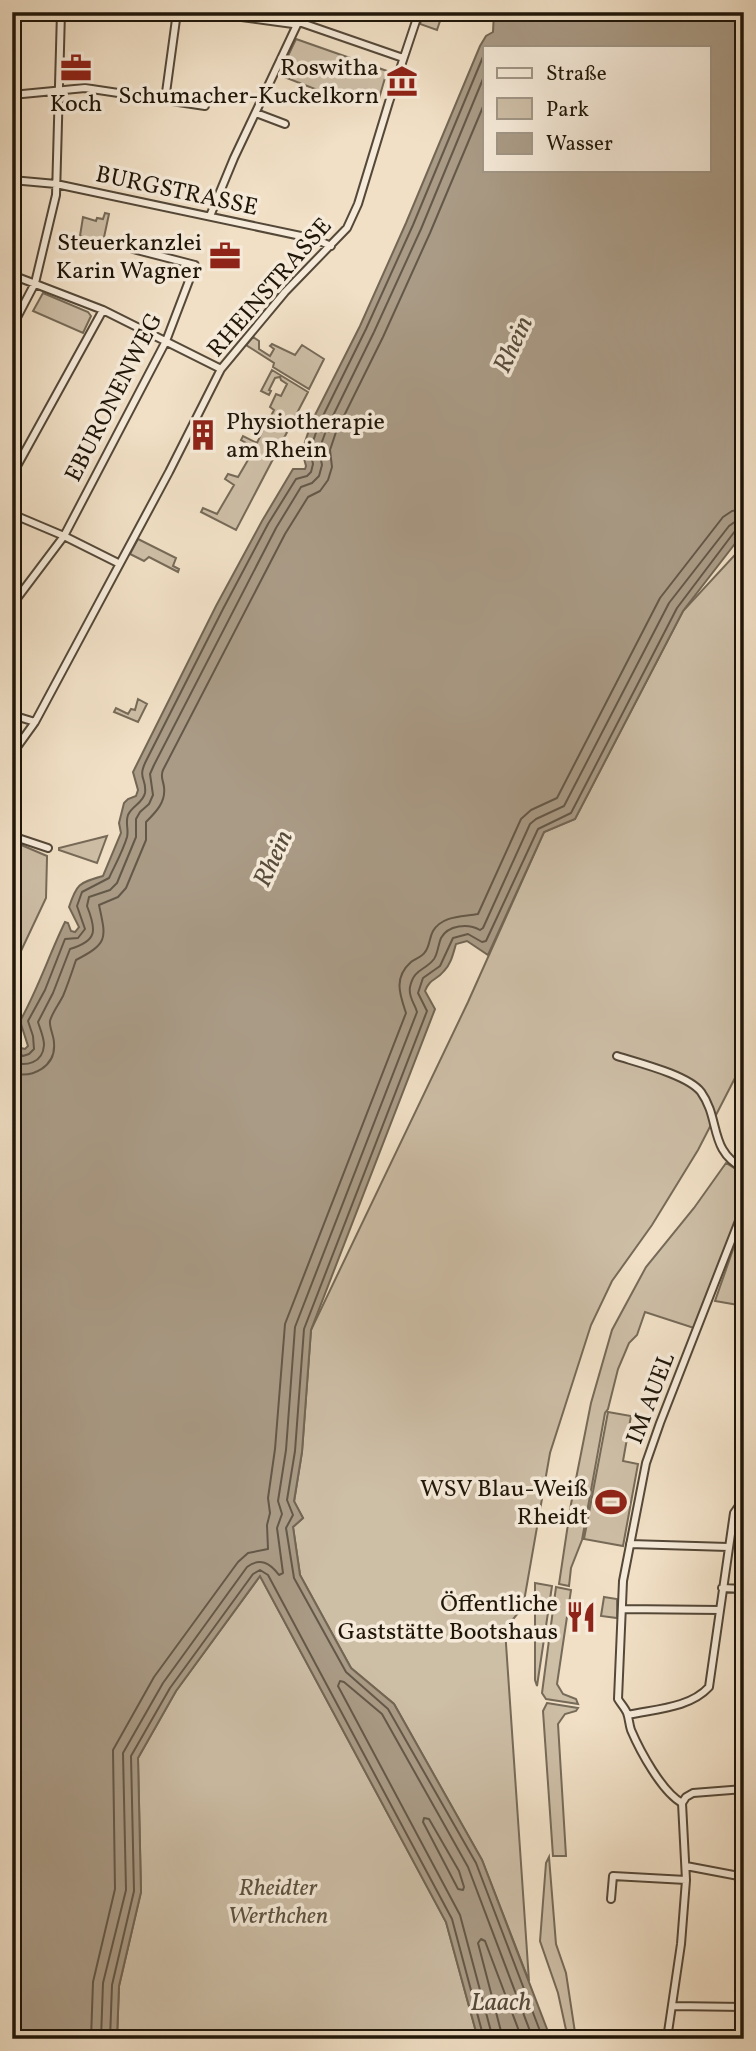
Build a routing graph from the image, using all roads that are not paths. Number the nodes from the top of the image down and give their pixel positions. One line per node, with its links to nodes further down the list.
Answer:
1 (61, 12): 9 (street)
2 (177, 12): 11 (street)
3 (204, 12): 6 (street)
4 (303, 12): 7 (street)
5 (419, 12): 8 (street, RHEINSTRASSE)
6 (211, 13): 7 (street)
7 (299, 22): 8 (street); 13 (street)
8 (403, 58): 19 (street, RHEINSTRASSE)
9 (59, 89): 10 (street); 11 (street); 16 (street)
10 (12, 95)
11 (165, 100): 12 (street)
12 (205, 106)
13 (256, 113): 14 (street); 17 (street)
14 (285, 124)
15 (12, 180): 16 (street, BURGSTRASSE)
16 (56, 184): 17 (street, BURGSTRASSE); 21 (street)
17 (210, 216): 19 (street, BURGSTRASSE)
18 (122, 242): 24 (street, EBURONENWEG)
19 (331, 246): 25 (street, RHEINSTRASSE)
20 (12, 275): 21 (street)
21 (35, 283): 22 (street); 23 (street)
22 (103, 310): 24 (street); 26 (street)
23 (12, 327)
24 (166, 341): 25 (street); 28 (street, EBURONENWEG)
25 (221, 369): 29 (street, RHEINSTRASSE)
26 (12, 475)
27 (12, 514): 28 (street)
28 (64, 536): 29 (street); 30 (street, EBURONENWEG)
29 (118, 563): 32 (street, RHEINSTRASSE)
30 (12, 605)
31 (12, 715): 32 (street)
32 (35, 722): 33 (street, RHEINSTRASSE)
33 (12, 754)
34 (12, 836): 35 (street)
35 (48, 848)
36 (617, 1056): 37 (street)
37 (744, 1169)
38 (744, 1208): 40 (street, IM AUEL)
39 (743, 1500): 41 (street)
40 (630, 1544): 41 (street); 44 (street, IM AUEL)
41 (728, 1547): 42 (street)
42 (722, 1588): 43 (street); 45 (street)
43 (744, 1589)
44 (622, 1609): 45 (street); 46 (street, IM AUEL)
45 (720, 1609): 46 (street)
46 (628, 1715): 48 (street, IM AUEL)
47 (744, 1789): 48 (street)
48 (682, 1803): 49 (street)
49 (686, 1866): 50 (street); 51 (street)
50 (744, 1877)
51 (686, 1880): 52 (street); 53 (street)
52 (611, 1899)
53 (672, 2006): 54 (street); 55 (street)
54 (744, 2007)
55 (667, 2039)

